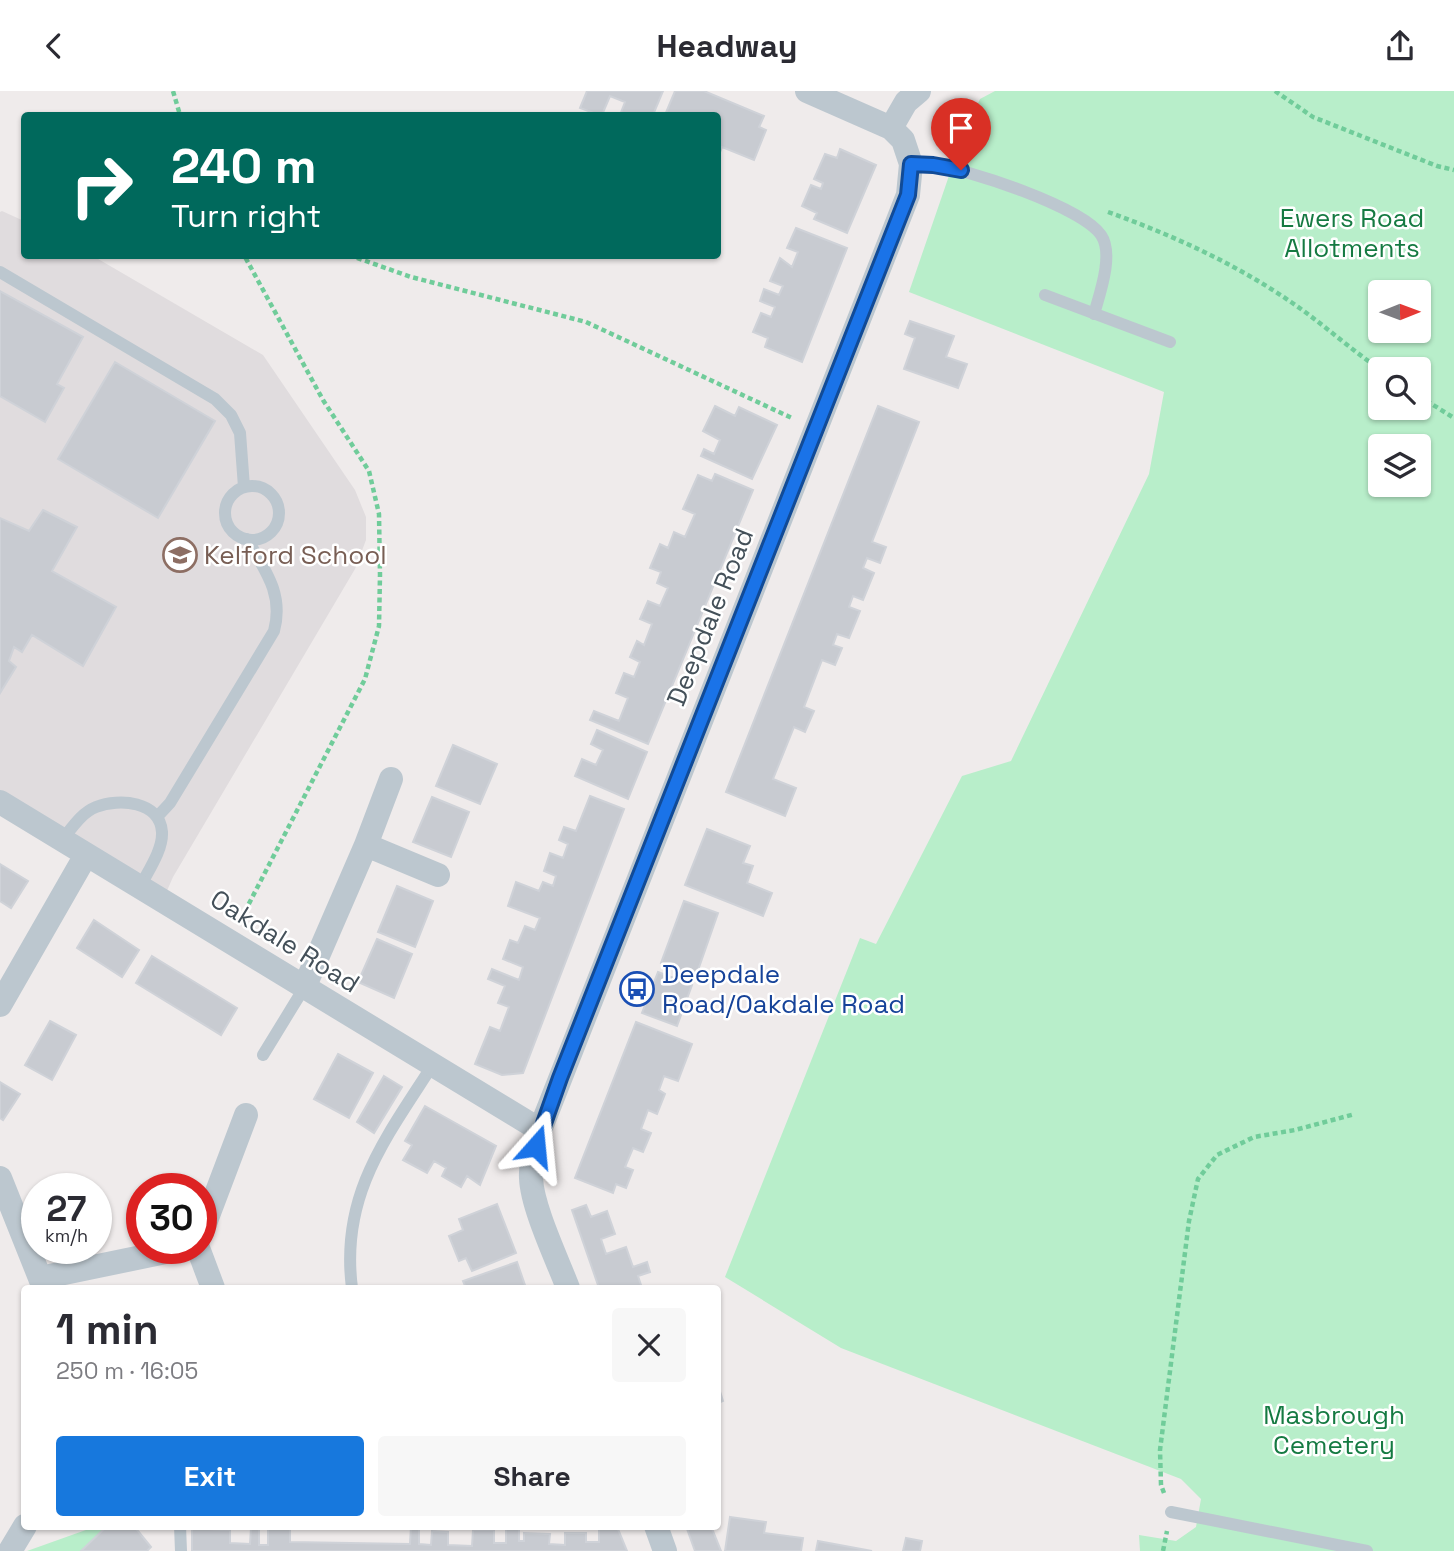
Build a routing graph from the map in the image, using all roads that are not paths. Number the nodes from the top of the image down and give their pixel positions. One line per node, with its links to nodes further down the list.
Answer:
1 (807, 91): 3 (street)
2 (919, 91): 3 (street)
3 (891, 128): 4 (street)
4 (911, 164): 7 (lane); 24 (street, Deepdale Road)
5 (0, 272): 9 (lane)
6 (1045, 296): 7 (lane)
7 (1094, 314): 8 (lane)
8 (1170, 342)
9 (244, 487): 10 (lane); 10 (lane)
10 (247, 539): 13 (lane)
11 (391, 779): 15 (street)
12 (0, 802): 14 (street, Oakdale Road)
13 (157, 817): 14 (lane); 18 (lane)
14 (61, 840): 16 (street, Oakdale Road)
15 (366, 845): 17 (street); 19 (street)
16 (86, 855): 18 (street, Oakdale Road); 20 (street)
17 (438, 875)
18 (140, 887): 19 (street, Oakdale Road)
19 (304, 988): 21 (lane); 22 (street, Oakdale Road)
20 (0, 1005)
21 (263, 1055)
22 (432, 1066): 24 (street, Oakdale Road); 31 (lane)
23 (246, 1115): 26 (street)
24 (540, 1130): 32 (street, Deepdale Road)
25 (0, 1178): 29 (street)
26 (217, 1192)
27 (126, 1262): 29 (street)
28 (204, 1264): 30 (street)
29 (42, 1283)
30 (212, 1285)
31 (352, 1285)
32 (567, 1285)
33 (1171, 1512): 40 (lane)
34 (22, 1530): 37 (street)
35 (180, 1530): 38 (lane)
36 (657, 1530): 39 (street)
37 (10, 1551)
38 (181, 1551)
39 (665, 1551)
40 (1367, 1551)

